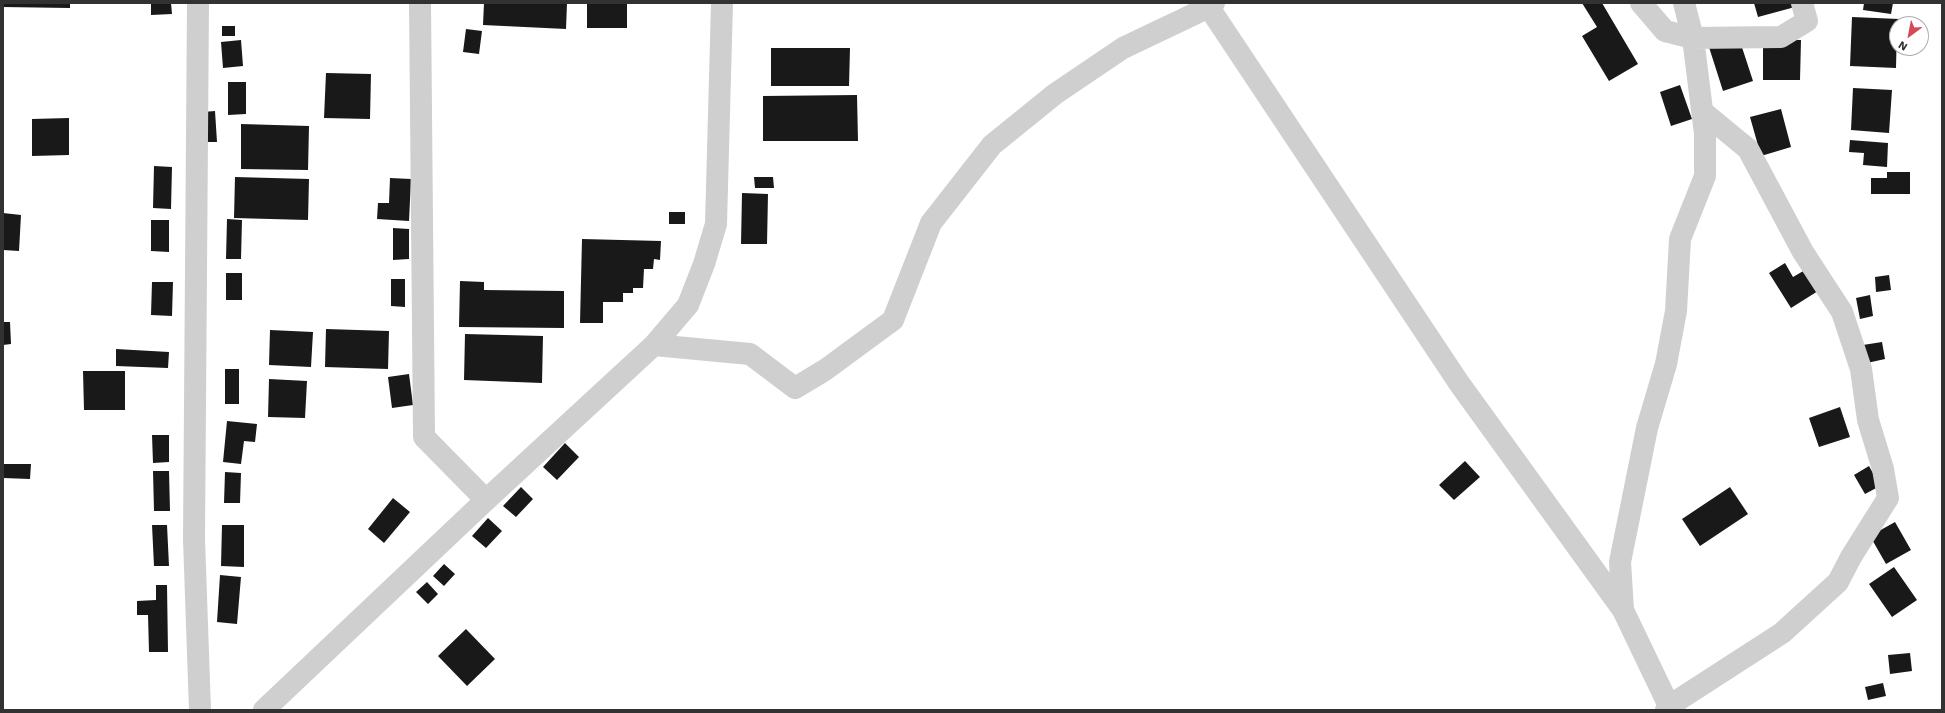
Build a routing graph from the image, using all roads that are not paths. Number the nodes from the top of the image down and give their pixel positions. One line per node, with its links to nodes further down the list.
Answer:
1 (198, 3): 14 (street)
2 (420, 3): 11 (street)
3 (722, 3): 10 (street)
4 (1641, 3): 8 (street)
5 (1684, 3): 8 (street)
6 (1802, 3): 8 (street)
7 (1210, 4): 10 (street); 12 (street)
8 (1693, 38): 9 (street)
9 (1703, 112): 12 (street); 13 (street)
10 (654, 345): 11 (street)
11 (486, 500): 15 (street)
12 (1623, 610): 13 (street)
13 (1668, 708)
14 (200, 710)
15 (264, 710)

